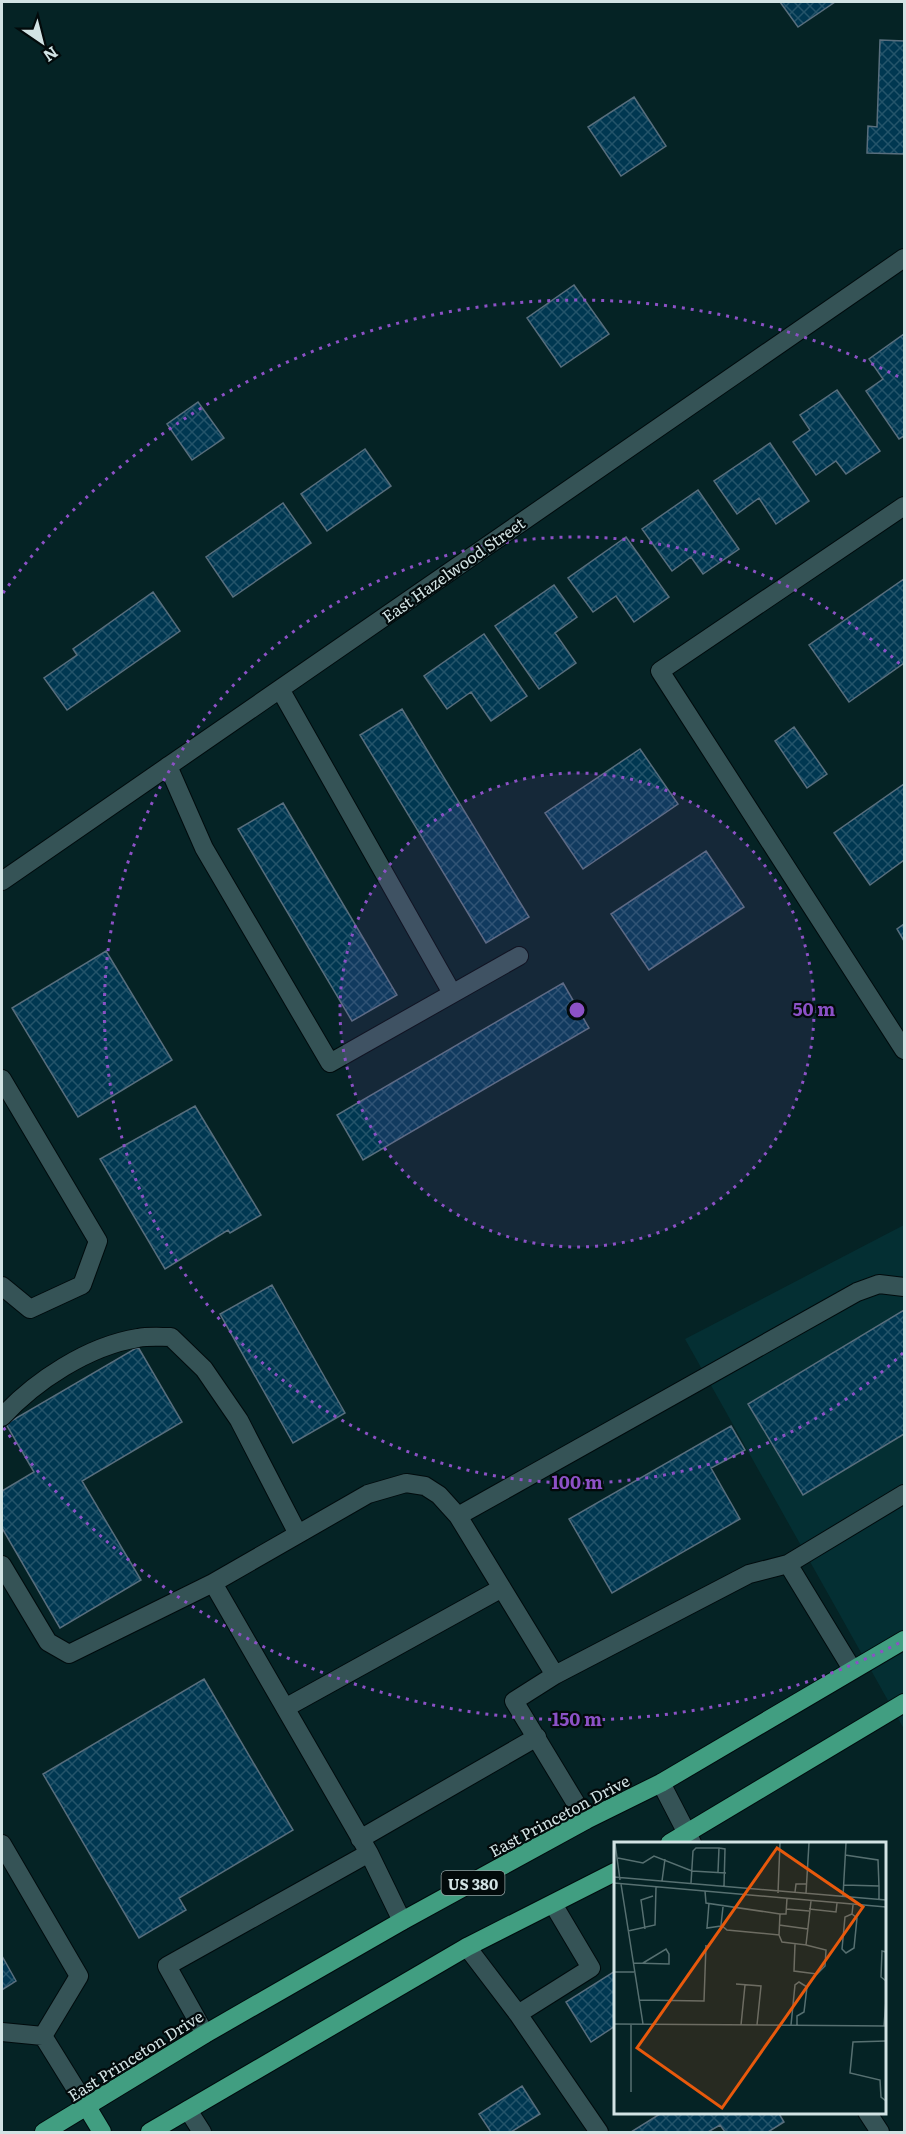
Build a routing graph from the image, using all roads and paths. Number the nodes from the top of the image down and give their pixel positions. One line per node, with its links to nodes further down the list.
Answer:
1 (904, 258): 3 (street, East Hazelwood Street)
2 (904, 506): 8 (street)
3 (280, 689): 4 (street, East Hazelwood Street); 7 (street)
4 (168, 766): 5 (street, East Hazelwood Street); 7 (street)
5 (2, 881)
6 (519, 956): 7 (street)
7 (452, 993)
8 (904, 1050)
9 (2, 1079): 10 (street)
10 (2, 1286)
11 (904, 1287): 14 (street)
12 (2, 1417): 15 (street)
13 (904, 1494): 16 (street)
14 (458, 1515): 15 (street); 19 (street)
15 (298, 1534): 18 (street)
16 (788, 1564): 21 (street); 22 (street)
17 (2, 1565): 18 (street)
18 (213, 1583): 24 (street)
19 (502, 1588): 22 (street); 24 (street)
20 (904, 1640): 21 (highway, East Princeton Drive / US 380)
21 (852, 1669): 26 (highway, East Princeton Drive / US 380)
22 (555, 1675): 25 (street)
23 (904, 1703): 28 (highway)
24 (285, 1708): 30 (street)
25 (537, 1737): 27 (street); 30 (street)
26 (661, 1783): 27 (highway, East Princeton Drive / US 380); 28 (street)
27 (586, 1820): 33 (highway, East Princeton Drive / US 380)
28 (683, 1840)
29 (2, 1844): 38 (street)
30 (365, 1846): 33 (street); 37 (street)
31 (614, 1873): 32 (highway)
32 (553, 1904): 34 (highway); 35 (street)
33 (402, 1921): 37 (highway, East Princeton Drive / US 380)
34 (467, 1947): 35 (street); 40 (highway)
35 (518, 2014): 46 (street)
36 (2, 2032): 38 (street)
37 (205, 2034): 39 (highway, East Princeton Drive / US 380)
38 (43, 2036): 39 (street)
39 (87, 2108): 42 (highway, East Princeton Drive / US 380); 43 (highway)
40 (188, 2110): 44 (highway); 45 (street)
41 (868, 2113): 47 (street)
42 (44, 2133)
43 (102, 2133)
44 (150, 2133)
45 (202, 2133)
46 (599, 2133)
47 (880, 2133)

